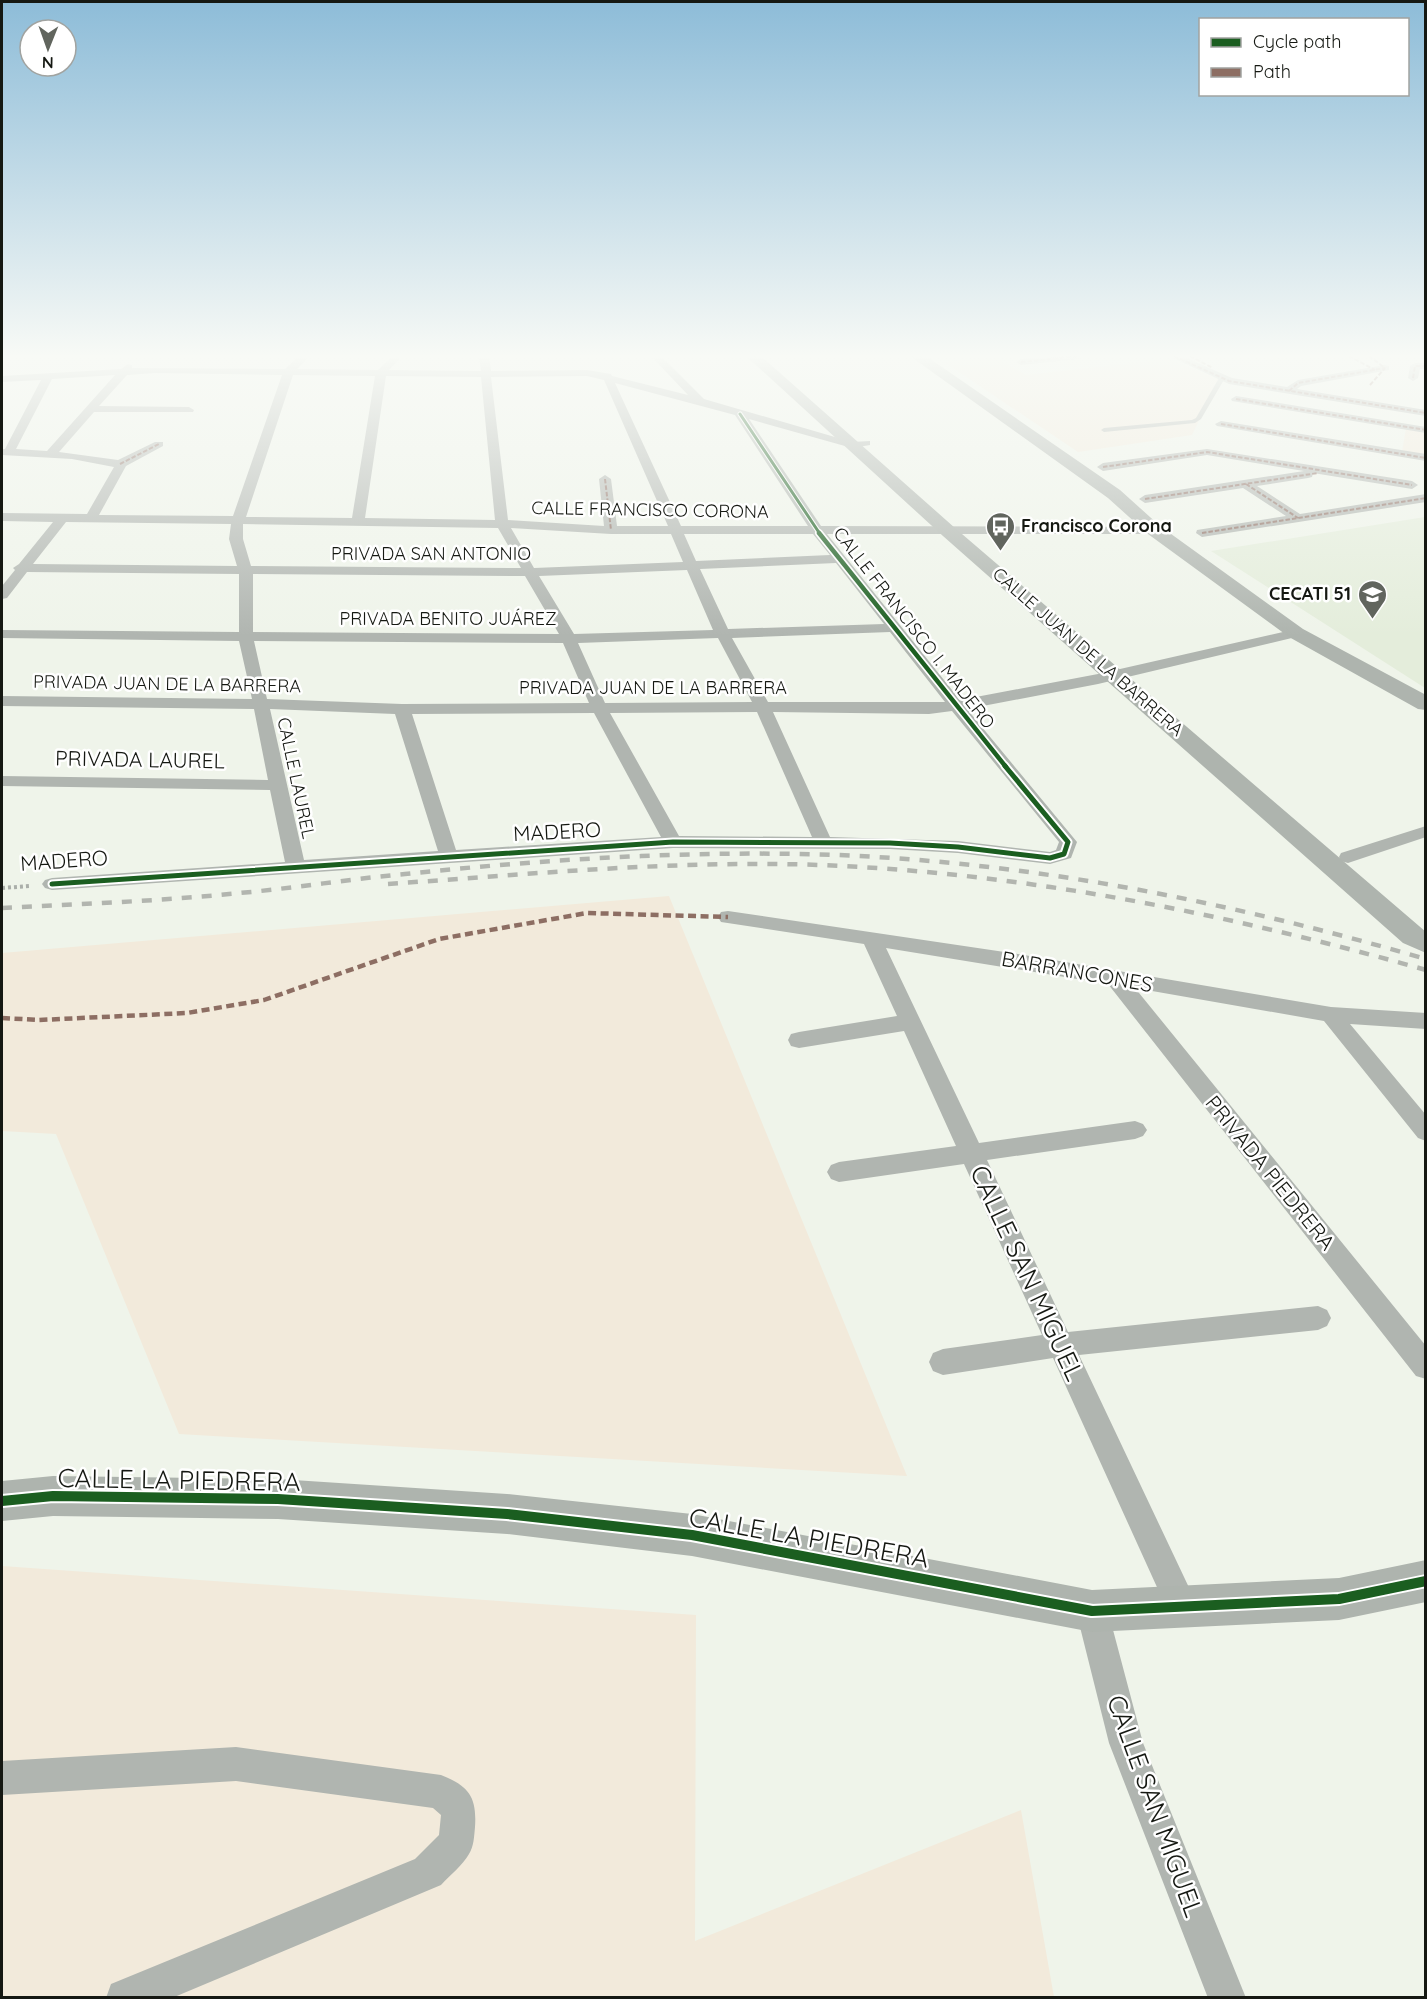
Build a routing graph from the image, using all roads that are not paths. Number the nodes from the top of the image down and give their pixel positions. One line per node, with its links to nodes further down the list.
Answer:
1 (55, 449): 12 (street)
2 (149, 449): 14 (street)
3 (263, 449): 25 (street, CALLE LAUREL)
4 (369, 449): 27 (street)
5 (494, 449): 28 (street)
6 (640, 449): 32 (street)
7 (763, 449): 30 (street, CALLE FRANCISCO I. MADERO)
8 (865, 449): 33 (main road, CALLE JUAN DE LA BARRERA)
9 (1050, 449): 31 (main road)
10 (1373, 449): 13 (street)
11 (5, 452): 12 (street)
12 (51, 454): 14 (street)
13 (1425, 458)
14 (120, 464): 24 (street)
15 (1103, 467): 16 (street)
16 (1329, 471): 18 (street); 19 (street)
17 (605, 479): 29 (street)
18 (1246, 484): 21 (street); 26 (street)
19 (1412, 485)
20 (1425, 498): 26 (street)
21 (1145, 499)
22 (2, 517): 23 (street, CALLE FRANCISCO CORONA)
23 (62, 518): 24 (street, CALLE FRANCISCO CORONA); 37 (street)
24 (90, 518): 25 (street, CALLE FRANCISCO CORONA)
25 (240, 518): 27 (street, CALLE FRANCISCO CORONA); 38 (street, CALLE LAUREL)
26 (1298, 518): 34 (street)
27 (358, 521): 28 (street, CALLE FRANCISCO CORONA)
28 (502, 524): 29 (street, CALLE FRANCISCO CORONA); 39 (street)
29 (611, 530): 32 (street, CALLE FRANCISCO CORONA)
30 (817, 530): 32 (street, CALLE FRANCISCO CORONA); 33 (street, CALLE FRANCISCO CORONA); 35 (street, CALLE FRANCISCO I. MADERO)
31 (1154, 530): 33 (street, CALLE FRANCISCO CORONA); 43 (main road)
32 (676, 531): 36 (street)
33 (959, 531): 47 (main road, CALLE JUAN DE LA BARRERA)
34 (1202, 533)
35 (841, 559): 36 (street, PRIVADA SAN ANTONIO); 41 (street, CALLE FRANCISCO I. MADERO)
36 (691, 565): 39 (street, PRIVADA SAN ANTONIO); 42 (street)
37 (20, 568): 38 (street, PRIVADA SAN ANTONIO); 40 (street)
38 (246, 572): 39 (street, PRIVADA SAN ANTONIO); 45 (street, CALLE LAUREL)
39 (531, 572): 46 (street)
40 (2, 595)
41 (894, 628): 42 (street, PRIVADA BENITO JUÁREZ); 51 (street, CALLE FRANCISCO I. MADERO)
42 (722, 633): 46 (street, PRIVADA BENITO JUÁREZ); 52 (street)
43 (1296, 633): 47 (street, PRIVADA JUAN DE LA BARRERA); 50 (main road)
44 (2, 634): 45 (street, PRIVADA BENITO JUÁREZ)
45 (246, 637): 46 (street, PRIVADA BENITO JUÁREZ); 49 (street, CALLE LAUREL)
46 (569, 639): 53 (street)
47 (1123, 673): 51 (street, PRIVADA JUAN DE LA BARRERA); 62 (main road, CALLE JUAN DE LA BARRERA); 68 (main road, CALLE JUAN DE LA BARRERA)
48 (2, 701): 49 (street, PRIVADA JUAN DE LA BARRERA)
49 (260, 704): 54 (street, PRIVADA JUAN DE LA BARRERA); 56 (street, CALLE LAUREL)
50 (1425, 704)
51 (956, 706): 52 (street, PRIVADA JUAN DE LA BARRERA); 60 (street, CALLE FRANCISCO I. MADERO)
52 (763, 707): 53 (street, PRIVADA JUAN DE LA BARRERA); 59 (street)
53 (599, 708): 54 (street, PRIVADA JUAN DE LA BARRERA); 58 (street)
54 (402, 709): 61 (street)
55 (2, 781): 56 (street, PRIVADA LAUREL)
56 (278, 784): 63 (street, CALLE LAUREL)
57 (1425, 831): 62 (street)
58 (673, 842): 59 (street, MADERO); 61 (street, MADERO)
59 (823, 842): 60 (street, MADERO)
60 (1064, 854)
61 (449, 856): 63 (street, MADERO)
62 (1348, 857): 66 (main road, CALLE JUAN DE LA BARRERA)
63 (296, 868): 64 (street, MADERO)
64 (52, 884)
65 (728, 917): 67 (street, BARRANCONES)
66 (1425, 927)
67 (872, 939): 69 (street, BARRANCONES); 72 (street, CALLE SAN MIGUEL)
68 (1425, 944)
69 (1115, 978): 70 (street, BARRANCONES); 81 (street, PRIVADA PIEDRERA)
70 (1331, 1015): 71 (street, BARRANCONES); 75 (street)
71 (1425, 1021)
72 (911, 1022): 73 (street); 76 (street, CALLE SAN MIGUEL)
73 (799, 1041)
74 (1135, 1130): 76 (street)
75 (1425, 1132)
76 (972, 1155): 77 (street); 79 (street, CALLE SAN MIGUEL)
77 (839, 1172)
78 (1318, 1318): 79 (street)
79 (1060, 1345): 80 (street); 84 (street, CALLE SAN MIGUEL)
80 (943, 1362)
81 (1425, 1367)
82 (2, 1501): 85 (main road, CALLE LA PIEDRERA)
83 (1425, 1581): 84 (main road, CALLE LA PIEDRERA)
84 (1182, 1607): 85 (main road, CALLE LA PIEDRERA)
85 (1092, 1611): 88 (street, CALLE SAN MIGUEL)
86 (2, 1778): 87 (street)
87 (125, 1998)
88 (1227, 1998)

